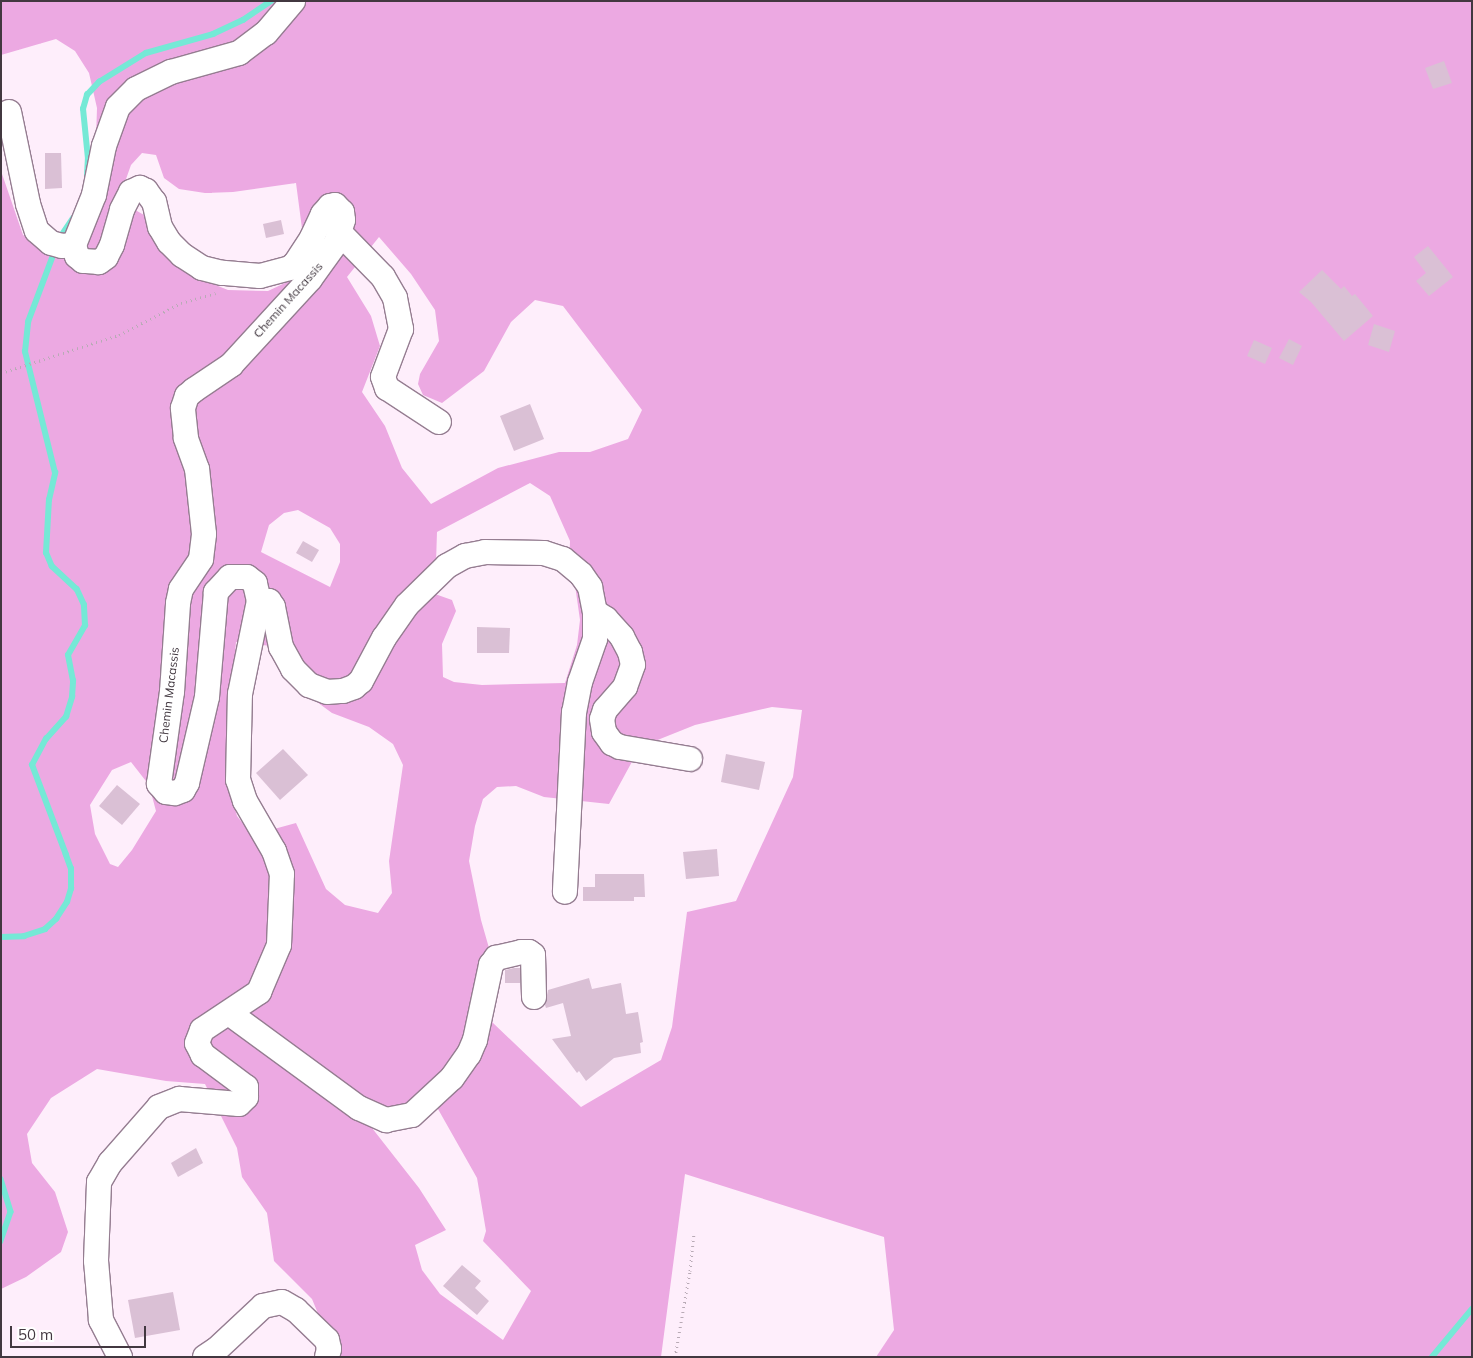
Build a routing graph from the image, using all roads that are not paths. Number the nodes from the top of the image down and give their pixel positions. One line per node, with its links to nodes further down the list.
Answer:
1 (293, 1): 4 (street)
2 (9, 112): 4 (street)
3 (341, 234): 4 (street, Chemin Macassis); 5 (street); 6 (street, Chemin Macassis)
4 (63, 245)
5 (439, 422)
6 (259, 602): 7 (street); 11 (street)
7 (595, 612): 8 (street); 9 (street)
8 (690, 759)
9 (565, 892)
10 (534, 997): 11 (street)
11 (230, 1013): 12 (street)
12 (120, 1357)
13 (205, 1357): 14 (street)
14 (327, 1357)

